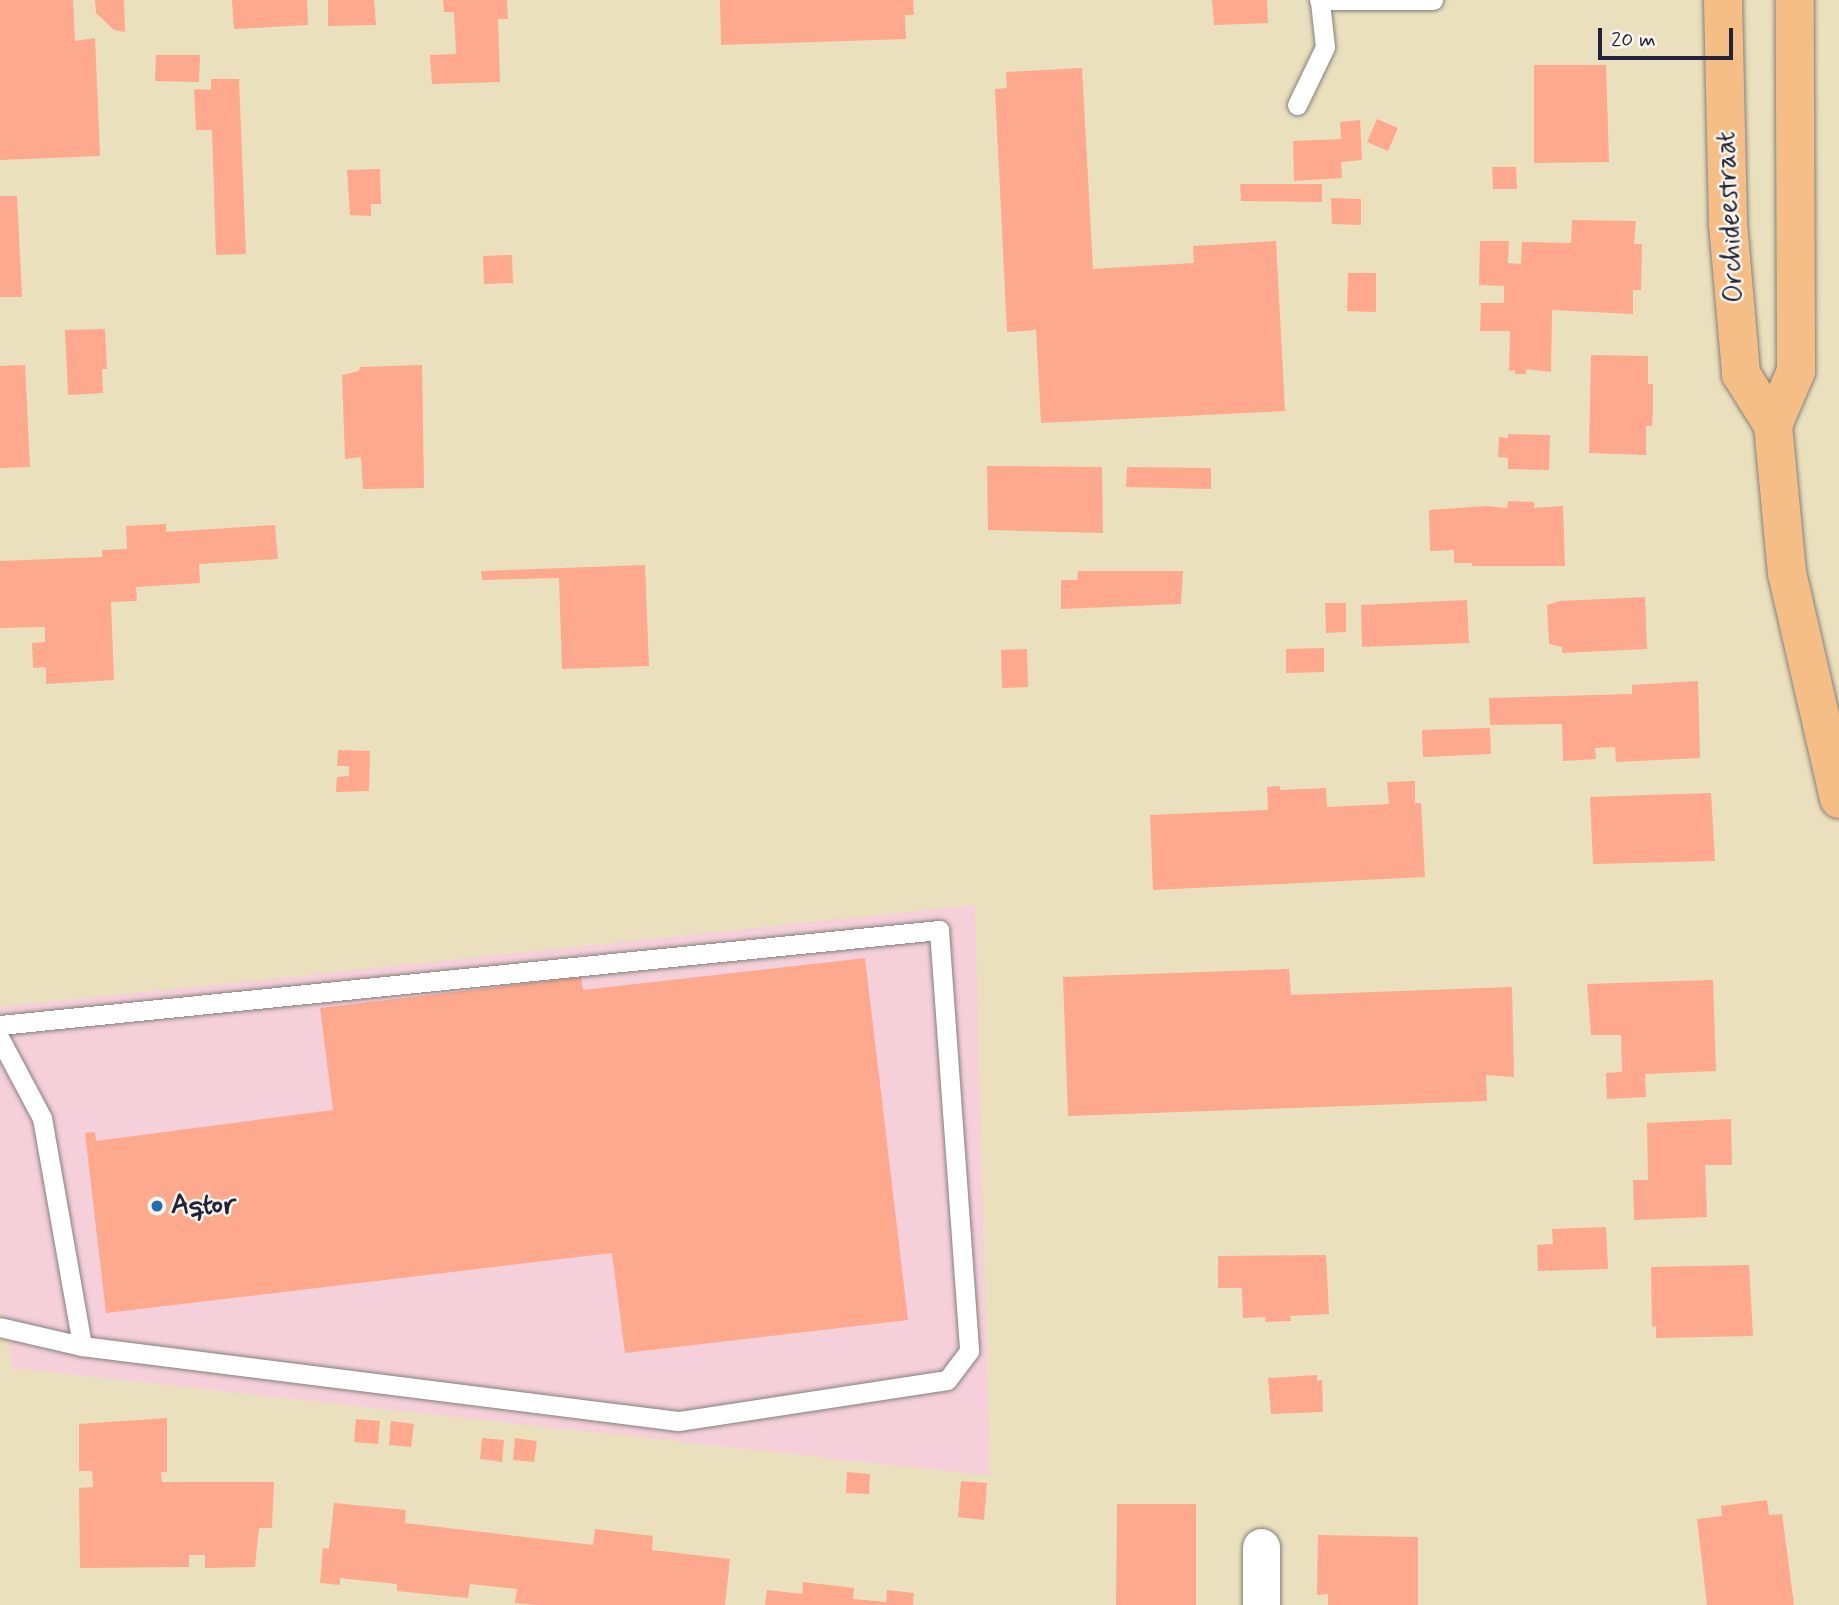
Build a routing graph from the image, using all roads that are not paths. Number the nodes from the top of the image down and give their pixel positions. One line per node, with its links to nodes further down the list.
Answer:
1 (1433, 0): 4 (lane)
2 (1723, 0): 6 (main road, Orchideestraat)
3 (1795, 0): 6 (main road, Orchideestraat)
4 (1320, 1): 5 (lane)
5 (1297, 105)
6 (1773, 425): 7 (main road, Orchideestraat)
7 (1839, 799)
8 (0, 1025): 11 (lane)
9 (0, 1039): 11 (lane)
10 (0, 1327): 11 (lane)
11 (82, 1346)
12 (1261, 1547): 13 (street)
13 (1261, 1605)

